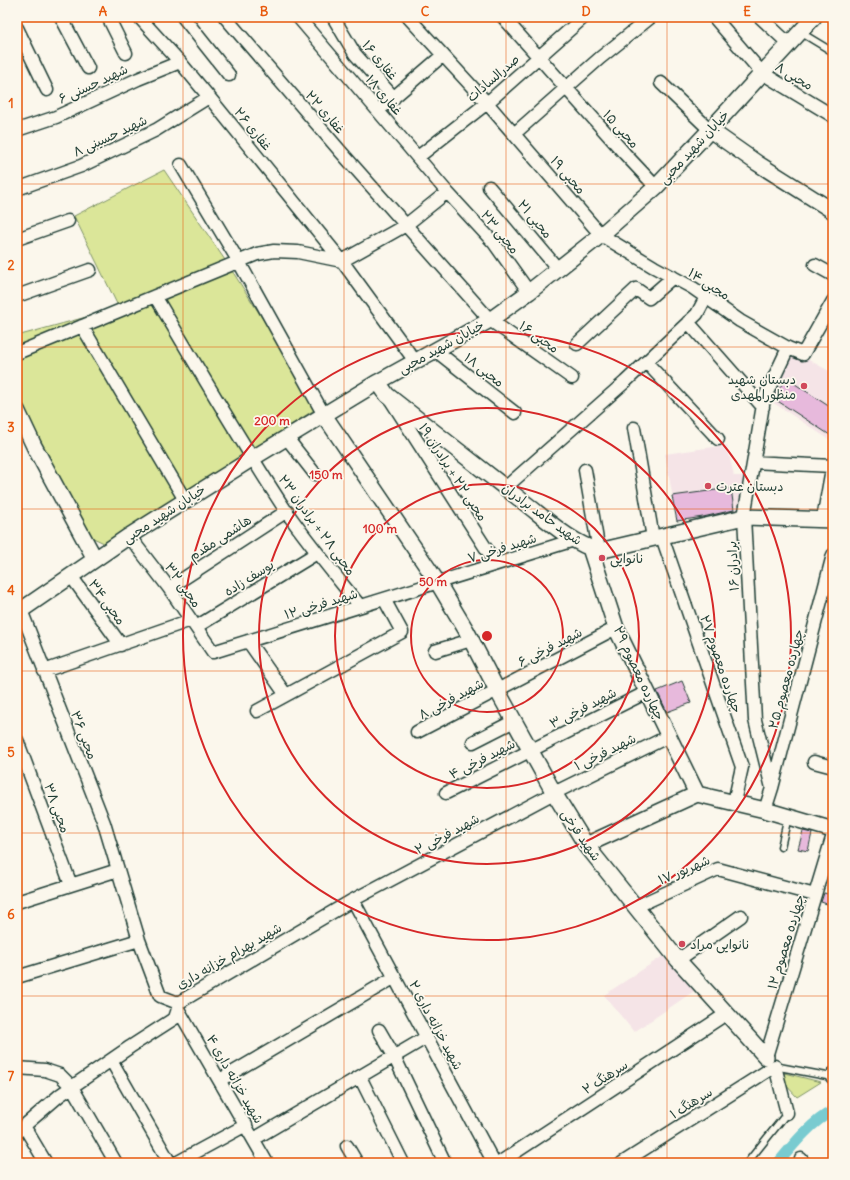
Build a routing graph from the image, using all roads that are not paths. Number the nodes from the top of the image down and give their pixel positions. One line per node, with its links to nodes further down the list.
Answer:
1 (61, 17): 23 (street)
2 (108, 17): 19 (street)
3 (138, 17): 22 (street, غفاری ۲۶)
4 (183, 17): 25 (street)
5 (225, 17): 45 (street, غفاری ۲۲)
6 (298, 17): 32 (street, غفاری ۱۸)
7 (334, 17): 30 (street, غفاری ۱۶)
8 (408, 17): 20 (street, محبی ۱۹)
9 (503, 17): 21 (street, محبی ۱۵)
10 (651, 17): 27 (street)
11 (714, 17): 24 (street, محبی ۸)
12 (760, 17): 17 (street)
13 (812, 18): 16 (street, خیابان شهید محبی)
14 (578, 19): 21 (street, صدرالسادات)
15 (17, 28): 28 (street)
16 (800, 32): 17 (street, خیابان شهید محبی); 18 (lane)
17 (789, 44): 24 (street, خیابان شهید محبی)
18 (833, 52)
19 (126, 53)
20 (443, 55): 30 (street); 31 (street, محبی ۱۹)
21 (539, 57): 27 (street, محبی ۱۵); 31 (street, صدرالسادات)
22 (180, 62): 29 (street, غفاری ۲۶); 34 (street, شهید حسنی ۶)
23 (88, 68)
24 (762, 73): 33 (street, محبی ۸); 35 (street, خیابان شهید محبی)
25 (229, 75)
26 (661, 83): 35 (street)
27 (566, 88): 36 (street); 40 (street, محبی ۱۵)
28 (47, 90)
29 (209, 97): 41 (street, شهید حسینی ۸); 48 (street, غفاری ۲۶)
30 (394, 98): 32 (street)
31 (487, 103): 36 (street, محبی ۱۹); 37 (street, صدرالسادات)
32 (379, 110): 37 (street, غفاری ۱۸)
33 (833, 116)
34 (17, 130)
35 (710, 130): 40 (street, خیابان شهید محبی); 43 (street)
36 (514, 134): 46 (street, محبی ۱۹)
37 (418, 157): 42 (street, غفاری ۱۸)
38 (181, 165): 49 (street)
39 (489, 187): 51 (street, محبی ۲۱)
40 (656, 187): 46 (street, خیابان شهید محبی)
41 (17, 189)
42 (447, 192): 45 (street); 55 (street, محبی ۲۳)
43 (833, 211)
44 (68, 221): 47 (street)
45 (406, 225): 48 (street); 60 (street, غفاری ۲۲)
46 (601, 235): 51 (street, خیابان شهید محبی); 54 (street, محبی ۱۴)
47 (17, 239)
48 (342, 261): 49 (street); 67 (street, غفاری ۲۶)
49 (239, 262): 57 (street); 74 (street)
50 (815, 265): 53 (street)
51 (558, 269): 55 (street, خیابان شهید محبی)
52 (90, 270): 56 (street)
53 (833, 276)
54 (673, 277): 58 (street, محبی ۱۴); 63 (street)
55 (529, 292): 60 (street, خیابان شهید محبی)
56 (17, 296)
57 (155, 296): 62 (street); 79 (street, محبی ۲۸ + برادران ۲۳)
58 (706, 297): 61 (street); 64 (street, محبی ۱۴)
59 (833, 301): 64 (street, محبی ۱۴)
60 (490, 320): 65 (street, خیابان شهید محبی); 69 (street, محبی ۱۶)
61 (688, 322): 68 (street); 72 (street)
62 (82, 326): 66 (street); 85 (street)
63 (577, 344)
64 (788, 348): 72 (street, برادران ۱۶)
65 (435, 350): 67 (street, خیابان شهید محبی); 73 (street, محبی ۱۸)
66 (17, 353)
67 (415, 361): 70 (street, خیابان شهید محبی)
68 (646, 362): 78 (street); 84 (street)
69 (572, 378)
70 (378, 382): 71 (street, شهید حامد برادران); 74 (street, خیابان شهید محبی)
71 (387, 394): 84 (street, شهید حامد برادران); 96 (street, محبی ۲۲ + برادران ۱۹)
72 (763, 407): 80 (street, برادران ۱۶)
73 (515, 413)
74 (324, 414): 77 (street, خیابان شهید محبی); 98 (street, شهید فرخی)
75 (19, 419): 95 (street)
76 (634, 428): 90 (street, چهارده معصوم ۲۷)
77 (286, 437): 79 (street, خیابان شهید محبی); 83 (street)
78 (718, 439)
79 (253, 458): 85 (street, خیابان شهید محبی); 86 (street, محبی ۲۸ + برادران ۲۳)
80 (754, 462): 81 (street); 87 (street, برادران ۱۶)
81 (832, 465): 88 (street)
82 (584, 470): 92 (street)
83 (315, 474)
84 (505, 488): 91 (street, شهید حامد برادران)
85 (185, 500): 89 (street, خیابان شهید محبی)
86 (287, 511): 93 (street, محبی ۲۸ + برادران ۲۳); 99 (street, هاشمی مقدم)
87 (744, 517): 88 (street); 90 (street); 123 (street, برادران ۱۶)
88 (828, 519)
89 (130, 536): 95 (street, خیابان شهید محبی); 99 (street, محبی ۳۲)
90 (657, 538): 92 (street); 127 (street, چهارده معصوم ۲۷)
91 (574, 540): 92 (street, شهید حامد برادران); 96 (street, شهید فرخی ۷)
92 (594, 550): 104 (street, چهارده معصوم ۲۹)
93 (317, 553): 101 (street, محبی ۲۸ + برادران ۲۳); 103 (street, یوسف زاده)
94 (833, 555): 123 (street, چهارده معصوم ۲۵)
95 (95, 559): 97 (street, خیابان شهید محبی)
96 (496, 564): 98 (street, شهید فرخی ۷)
97 (71, 576): 102 (street, خیابان شهید محبی); 107 (street, محبی ۳۴)
98 (438, 582): 100 (street, شهید فرخی ۱۲); 105 (street, شهید فرخی)
99 (169, 588): 103 (street, محبی ۳۲)
100 (384, 599): 101 (street, شهید فرخی ۱۲); 113 (street)
101 (360, 606): 106 (street, شهید فرخی ۱۲)
102 (19, 611): 110 (street, محبی ۳۶)
103 (194, 623): 107 (street, یوسف زاده); 108 (street, محبی ۳۲)
104 (616, 628): 111 (street, شهید فرخی ۶); 112 (street, چهارده معصوم ۲۹)
105 (471, 640): 109 (street); 111 (street, شهید فرخی)
106 (248, 641): 108 (street, شهید فرخی ۱۲); 113 (street)
107 (121, 644): 110 (street, یوسف زاده)
108 (213, 652)
109 (434, 652)
110 (44, 671): 134 (street, محبی ۳۶)
111 (497, 690): 115 (street, شهید فرخی); 116 (street, شهید فرخی ۸)
112 (647, 692): 117 (street, چهارده معصوم ۲۹); 120 (street, شهید فرخی ۳)
113 (286, 695): 114 (street)
114 (257, 711)
115 (514, 721): 119 (street); 120 (street, شهید فرخی)
116 (417, 732)
117 (669, 736): 124 (street, شهید فرخی ۱); 126 (street, چهارده معصوم ۲۹)
118 (17, 740): 135 (street, محبی ۳۸)
119 (473, 742)
120 (531, 750): 124 (street, شهید فرخی); 125 (street, شهید فرخی ۴)
121 (814, 762): 122 (street)
122 (833, 767)
123 (772, 788): 128 (street, چهارده معصوم ۲۵)
124 (554, 793): 132 (street, شهید فرخی); 137 (street, شهید فرخی ۲)
125 (446, 794)
126 (697, 794): 127 (street); 132 (street)
127 (734, 802): 128 (street)
128 (765, 810): 129 (street)
129 (788, 817): 130 (street); 133 (lane)
130 (833, 830)
131 (833, 836): 136 (street, چهارده معصوم ۱۲)
132 (586, 845): 139 (street, شهید فرخی)
133 (781, 847)
134 (118, 870): 135 (street); 141 (street, محبی ۳۶)
135 (71, 885): 138 (street)
136 (815, 895): 139 (street, ۱۷ شهریور); 151 (street, چهارده معصوم ۱۲)
137 (353, 900): 144 (street, شهید خزانه داری ۲); 145 (street, شهید بهرام خزانه داری)
138 (17, 902)
139 (635, 907): 142 (street, شهید فرخی)
140 (741, 916): 142 (street)
141 (139, 940): 143 (street); 145 (street, محبی ۳۶)
142 (678, 960): 146 (street, شهید فرخی)
143 (17, 977)
144 (395, 978): 148 (street, شهید خزانه داری ۲); 155 (street)
145 (178, 1006): 150 (street, شهید بهرام خزانه داری); 155 (street, شهید خزانه داری ۴)
146 (726, 1014): 151 (street, شهید فرخی); 172 (street, سرهنگ ۲)
147 (379, 1030): 149 (street)
148 (427, 1037): 149 (street); 171 (street, شهید خزانه داری ۲)
149 (394, 1056): 154 (street); 170 (street)
150 (111, 1060): 156 (street, شهید بهرام خزانه داری); 165 (street)
151 (770, 1062): 153 (lane); 157 (street); 173 (street, سرهنگ ۱)
152 (17, 1068): 156 (street)
153 (833, 1076)
154 (360, 1077): 160 (street); 169 (street)
155 (220, 1080): 158 (street, شهید خزانه داری ۴)
156 (72, 1087): 159 (street, شهید بهرام خزانه داری); 164 (street)
157 (787, 1113): 174 (lane)
158 (246, 1125): 160 (street, شهید خزانه داری ۴); 162 (street)
159 (21, 1129): 163 (street)
160 (254, 1139): 167 (street, شهید خزانه داری ۴)
161 (348, 1146): 168 (street)
162 (195, 1159): 166 (street)
163 (46, 1163)
164 (116, 1163)
165 (170, 1163)
166 (176, 1163)
167 (267, 1163)
168 (357, 1163)
169 (403, 1163)
170 (444, 1163)
171 (494, 1163)
172 (499, 1163)
173 (622, 1163)
174 (747, 1163)

